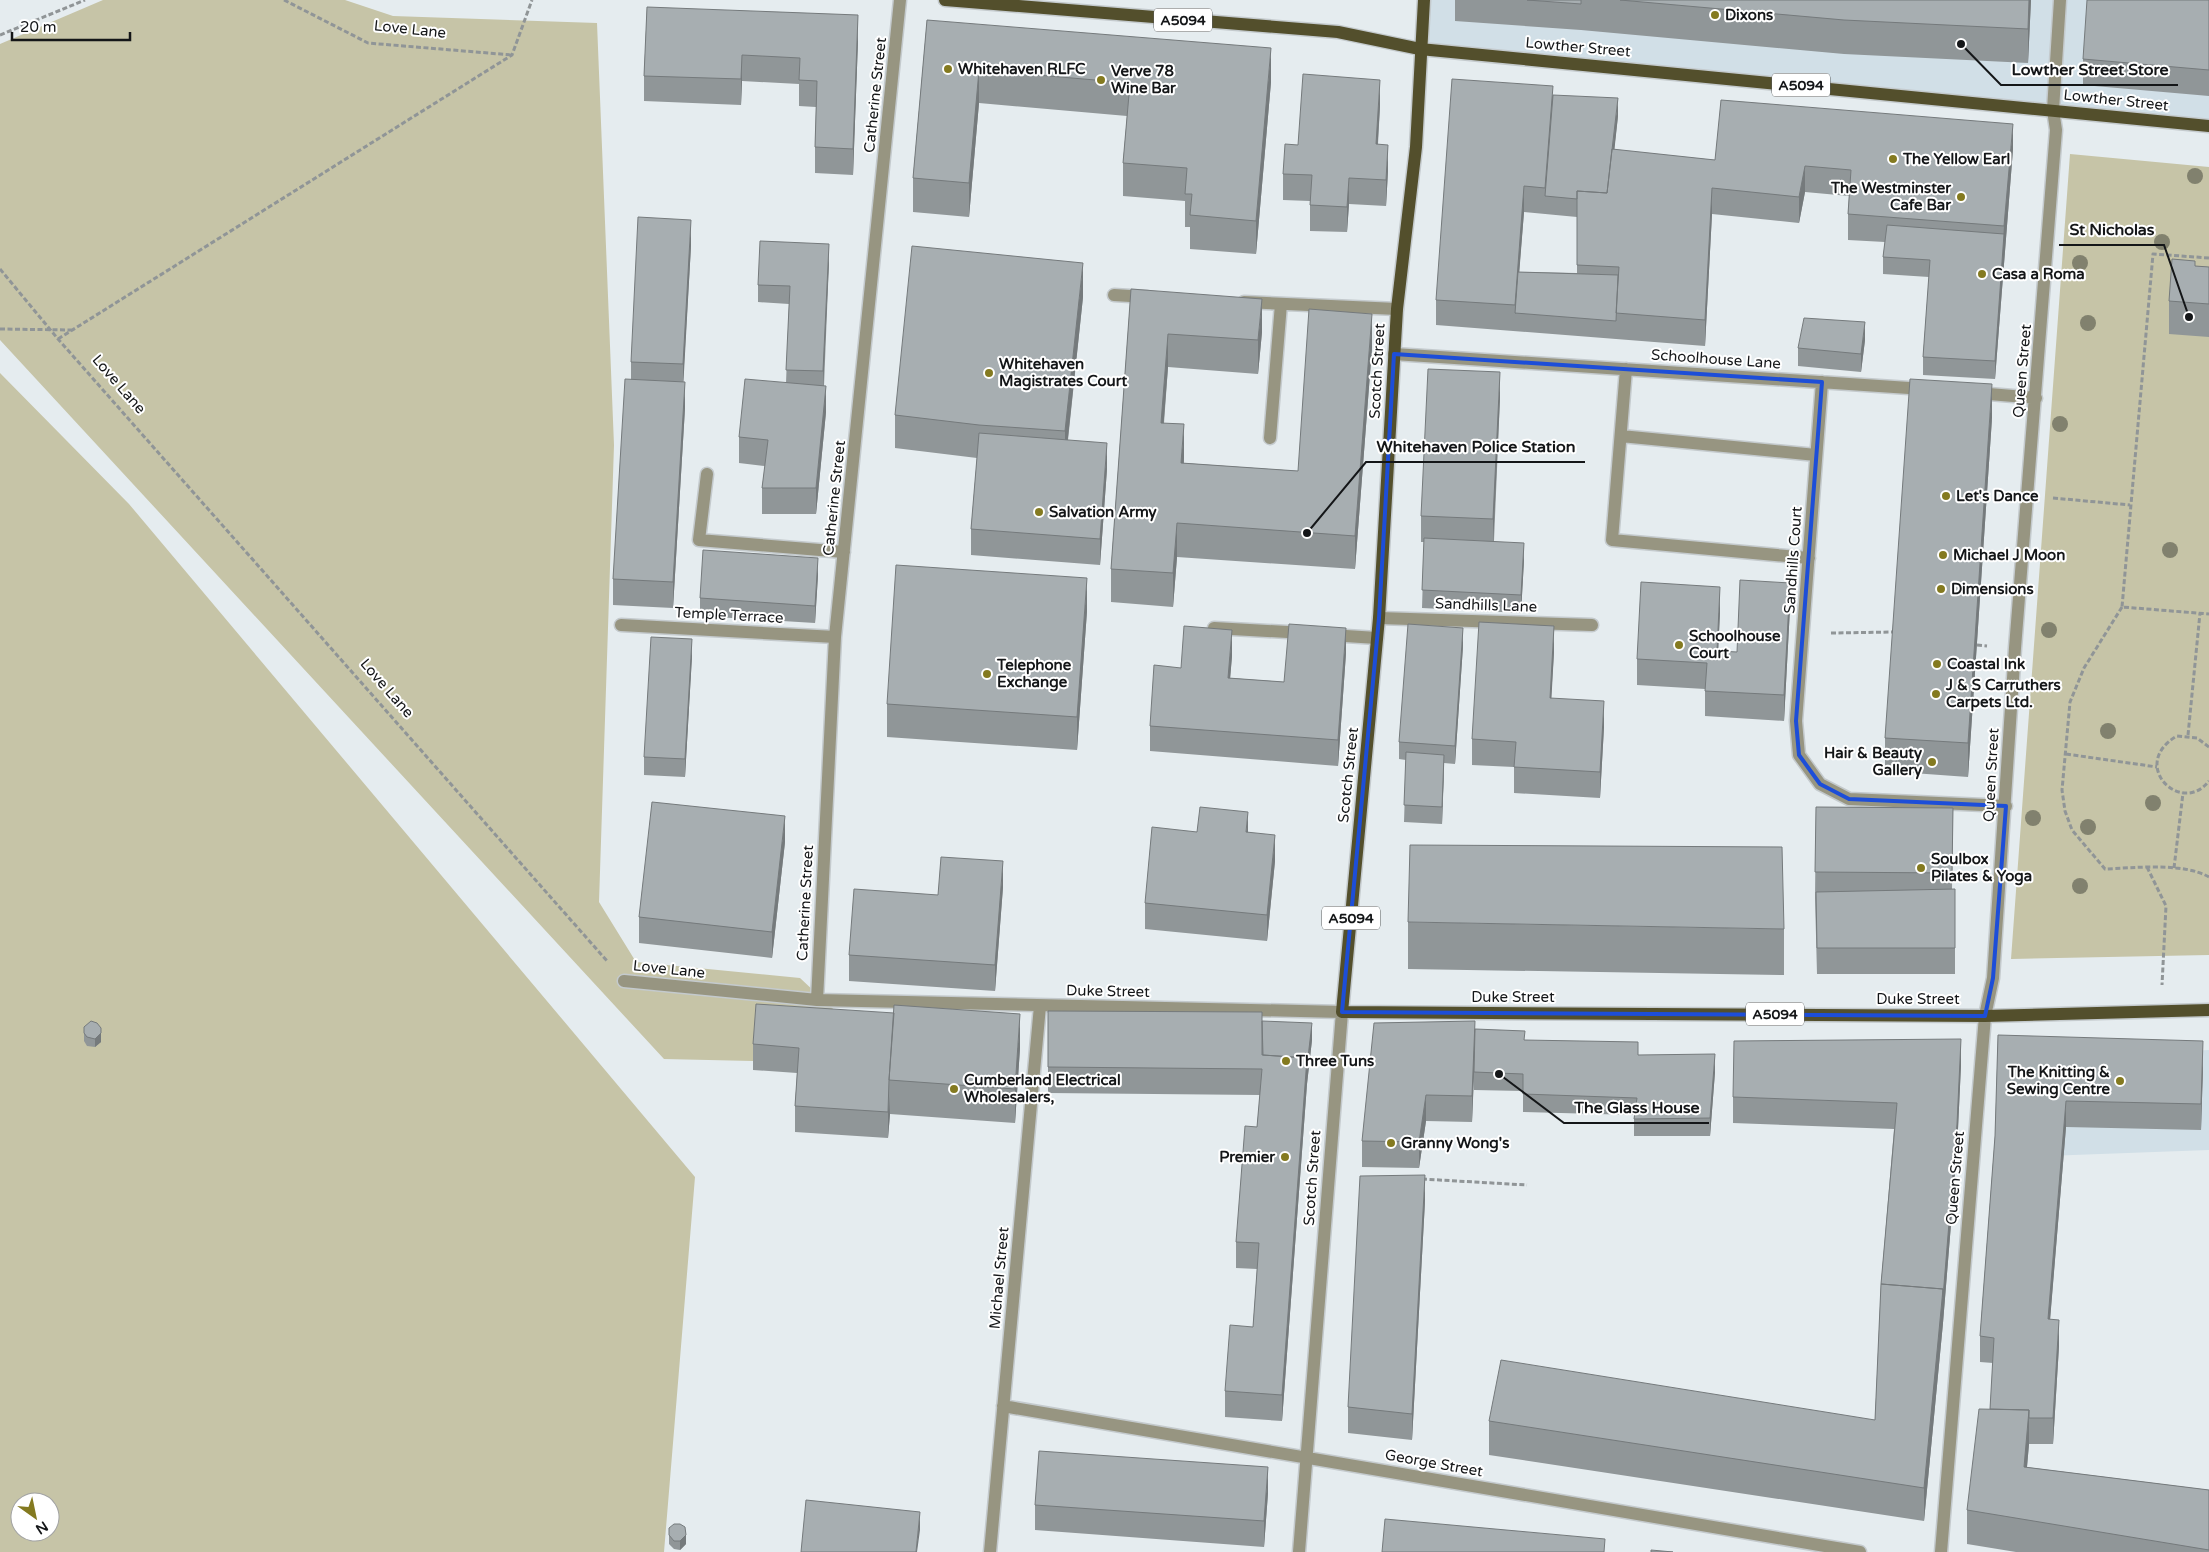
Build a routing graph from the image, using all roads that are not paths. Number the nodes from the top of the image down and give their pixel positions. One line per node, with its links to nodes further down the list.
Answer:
1 (900, 0): 23 (street, Catherine Street)
2 (945, 0): 5 (main road, Lowther Street / A5094)
3 (1424, 0): 5 (main road, Scotch Street)
4 (2060, 0): 6 (street, Queen Street)
5 (1420, 49): 6 (main road, Lowther Street / A5094); 12 (main road, Scotch Street / A5094)
6 (2053, 110): 7 (main road, Lowther Street / A5094); 18 (street, Queen Street)
7 (2209, 126)
8 (1114, 295): 9 (street)
9 (1163, 298)
10 (1232, 301): 11 (street)
11 (1281, 304): 12 (street); 20 (street)
12 (1397, 310): 13 (main road, Scotch Street / A5094)
13 (1394, 354): 14 (street, Schoolhouse Lane); 25 (main road, Scotch Street / A5094)
14 (1626, 369): 15 (street, Schoolhouse Lane); 19 (street)
15 (1822, 382): 16 (street, Schoolhouse Lane); 21 (street, Sandhills Court)
16 (1941, 390)
17 (1961, 392): 18 (street)
18 (2036, 398): 31 (street, Queen Street)
19 (1621, 436): 21 (street); 24 (street)
20 (1270, 438)
21 (1816, 455): 24 (street, Sandhills Court)
22 (707, 474): 23 (street)
23 (844, 552): 29 (street, Catherine Street)
24 (1809, 558): 31 (street, Sandhills Court)
25 (1379, 618): 26 (street, Sandhills Lane); 30 (main road, Scotch Street / A5094)
26 (1592, 625)
27 (621, 626): 29 (street, Temple Terrace)
28 (1214, 628): 30 (street)
29 (835, 638): 33 (street, Catherine Street)
30 (1378, 638): 36 (main road, Scotch Street / A5094)
31 (2006, 806): 37 (street, Queen Street)
32 (624, 981): 33 (street, Love Lane)
33 (817, 1000): 34 (street, Duke Street)
34 (1040, 1006): 36 (street, Duke Street); 38 (street, Michael Street)
35 (2209, 1010): 37 (main road, Duke Street / A5094)
36 (1342, 1012): 37 (main road, Duke Street / A5094); 39 (street, Scotch Street)
37 (1985, 1016): 43 (street, Queen Street)
38 (1003, 1406): 39 (street, George Street); 40 (street, Michael Street)
39 (1307, 1458): 41 (street, Scotch Street); 42 (street, George Street)
40 (990, 1552)
41 (1299, 1552)
42 (1860, 1552)
43 (1941, 1552)

